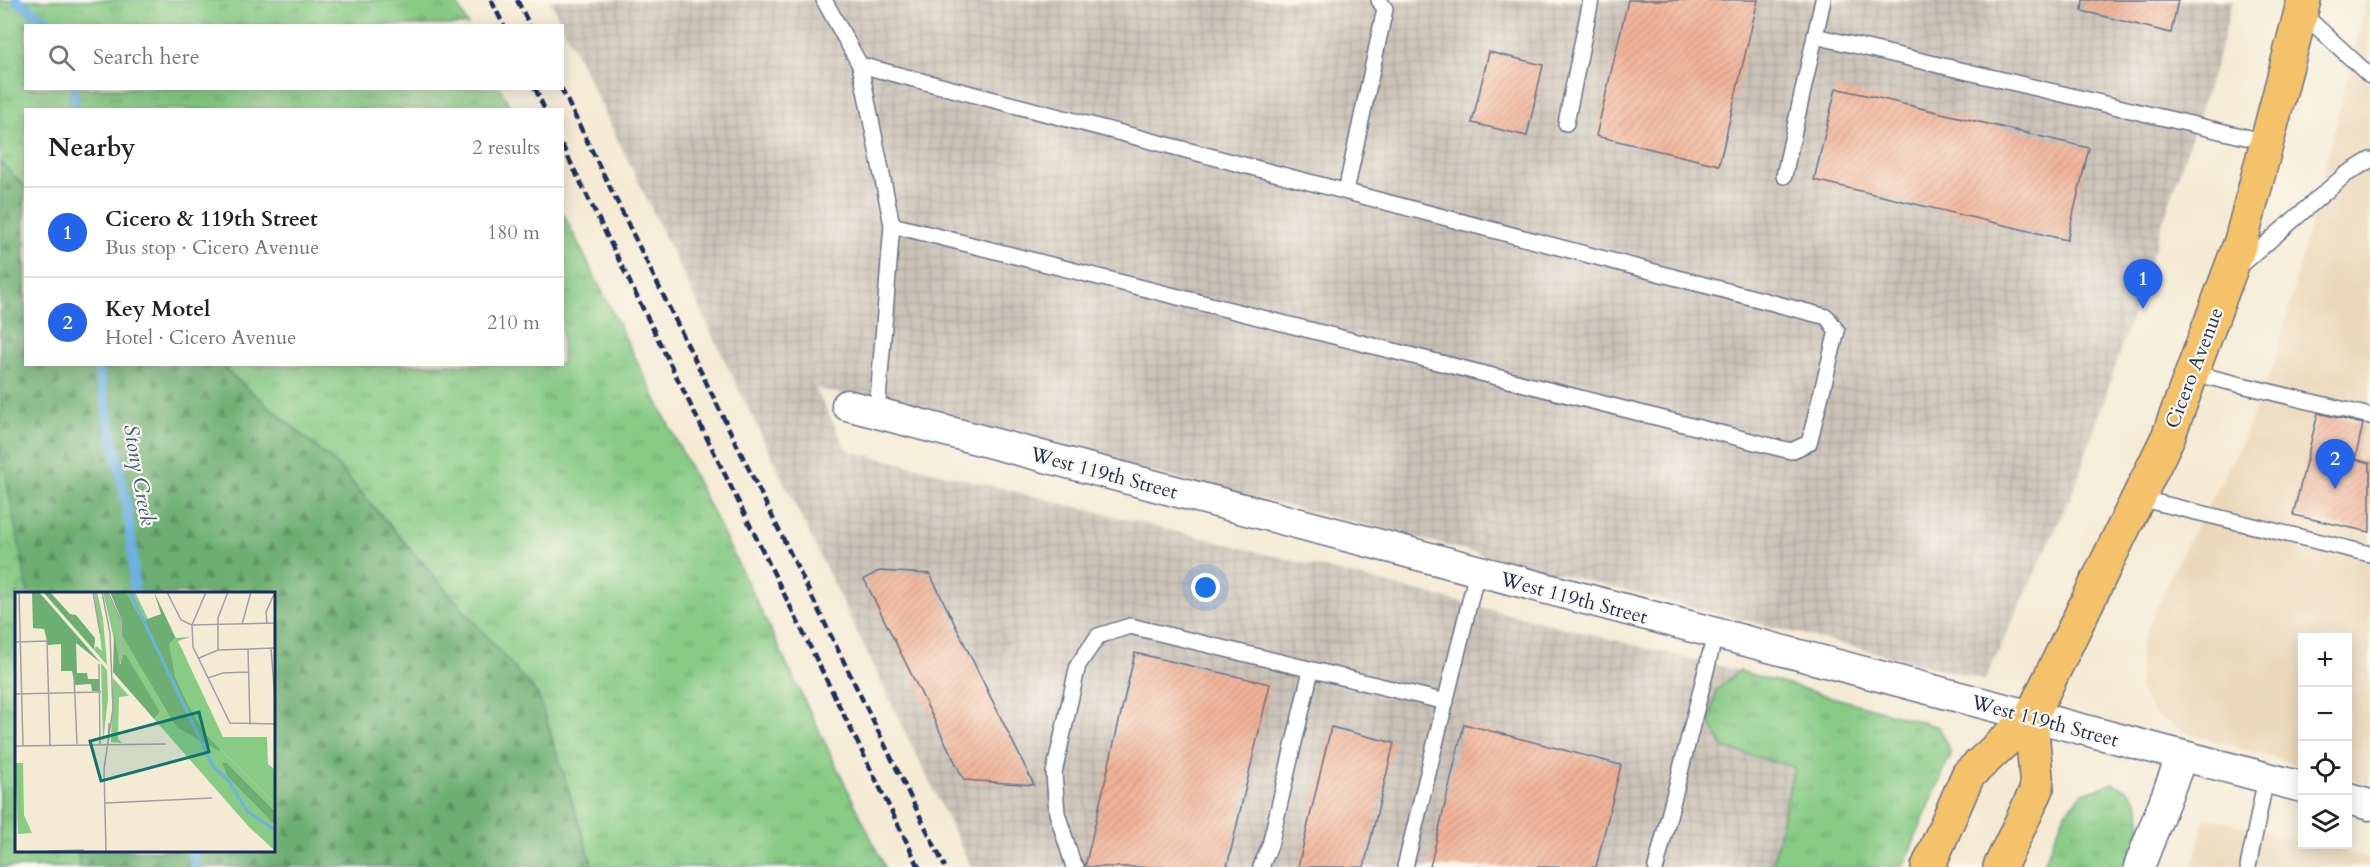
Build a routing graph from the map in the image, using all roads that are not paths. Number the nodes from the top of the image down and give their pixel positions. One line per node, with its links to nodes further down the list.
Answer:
1 (824, 0): 7 (lane)
2 (1379, 0): 13 (lane)
3 (1591, 0): 9 (lane)
4 (1823, 0): 6 (lane)
5 (2303, 6): 8 (lane); 10 (main road, Cicero Avenue)
6 (1815, 36): 10 (lane); 12 (lane)
7 (860, 65): 13 (lane); 14 (lane)
8 (2370, 76)
9 (1566, 123)
10 (2267, 142): 15 (main road, Cicero Avenue)
11 (2370, 160): 15 (lane)
12 (1784, 176)
13 (1346, 191): 14 (lane)
14 (892, 225): 18 (lane)
15 (2228, 277): 16 (main road, Cicero Avenue)
16 (2192, 373): 19 (lane); 20 (main road, Cicero Avenue)
17 (847, 405): 18 (street, West 119th Street)
18 (877, 413): 22 (street, West 119th Street)
19 (2370, 416)
20 (2138, 498): 21 (lane); 26 (main road, Cicero Avenue)
21 (2370, 554)
22 (1477, 572): 23 (street, West 119th Street); 25 (lane)
23 (1715, 635): 26 (street, West 119th Street); 35 (lane)
24 (1311, 670): 25 (lane); 32 (lane); 33 (lane)
25 (1446, 702): 34 (lane)
26 (2031, 717): 27 (street, West 119th Street); 36 (main road, Cicero Avenue); 37 (main road)
27 (2182, 756): 28 (street, West 119th Street); 38 (street)
28 (2266, 777): 29 (street, West 119th Street); 39 (lane)
29 (2298, 786)
30 (2352, 800): 31 (street)
31 (2370, 805)
32 (1076, 867)
33 (1261, 867)
34 (1405, 867)
35 (1656, 867)
36 (1928, 867)
37 (2000, 867)
38 (2139, 867)
39 (2248, 867)

